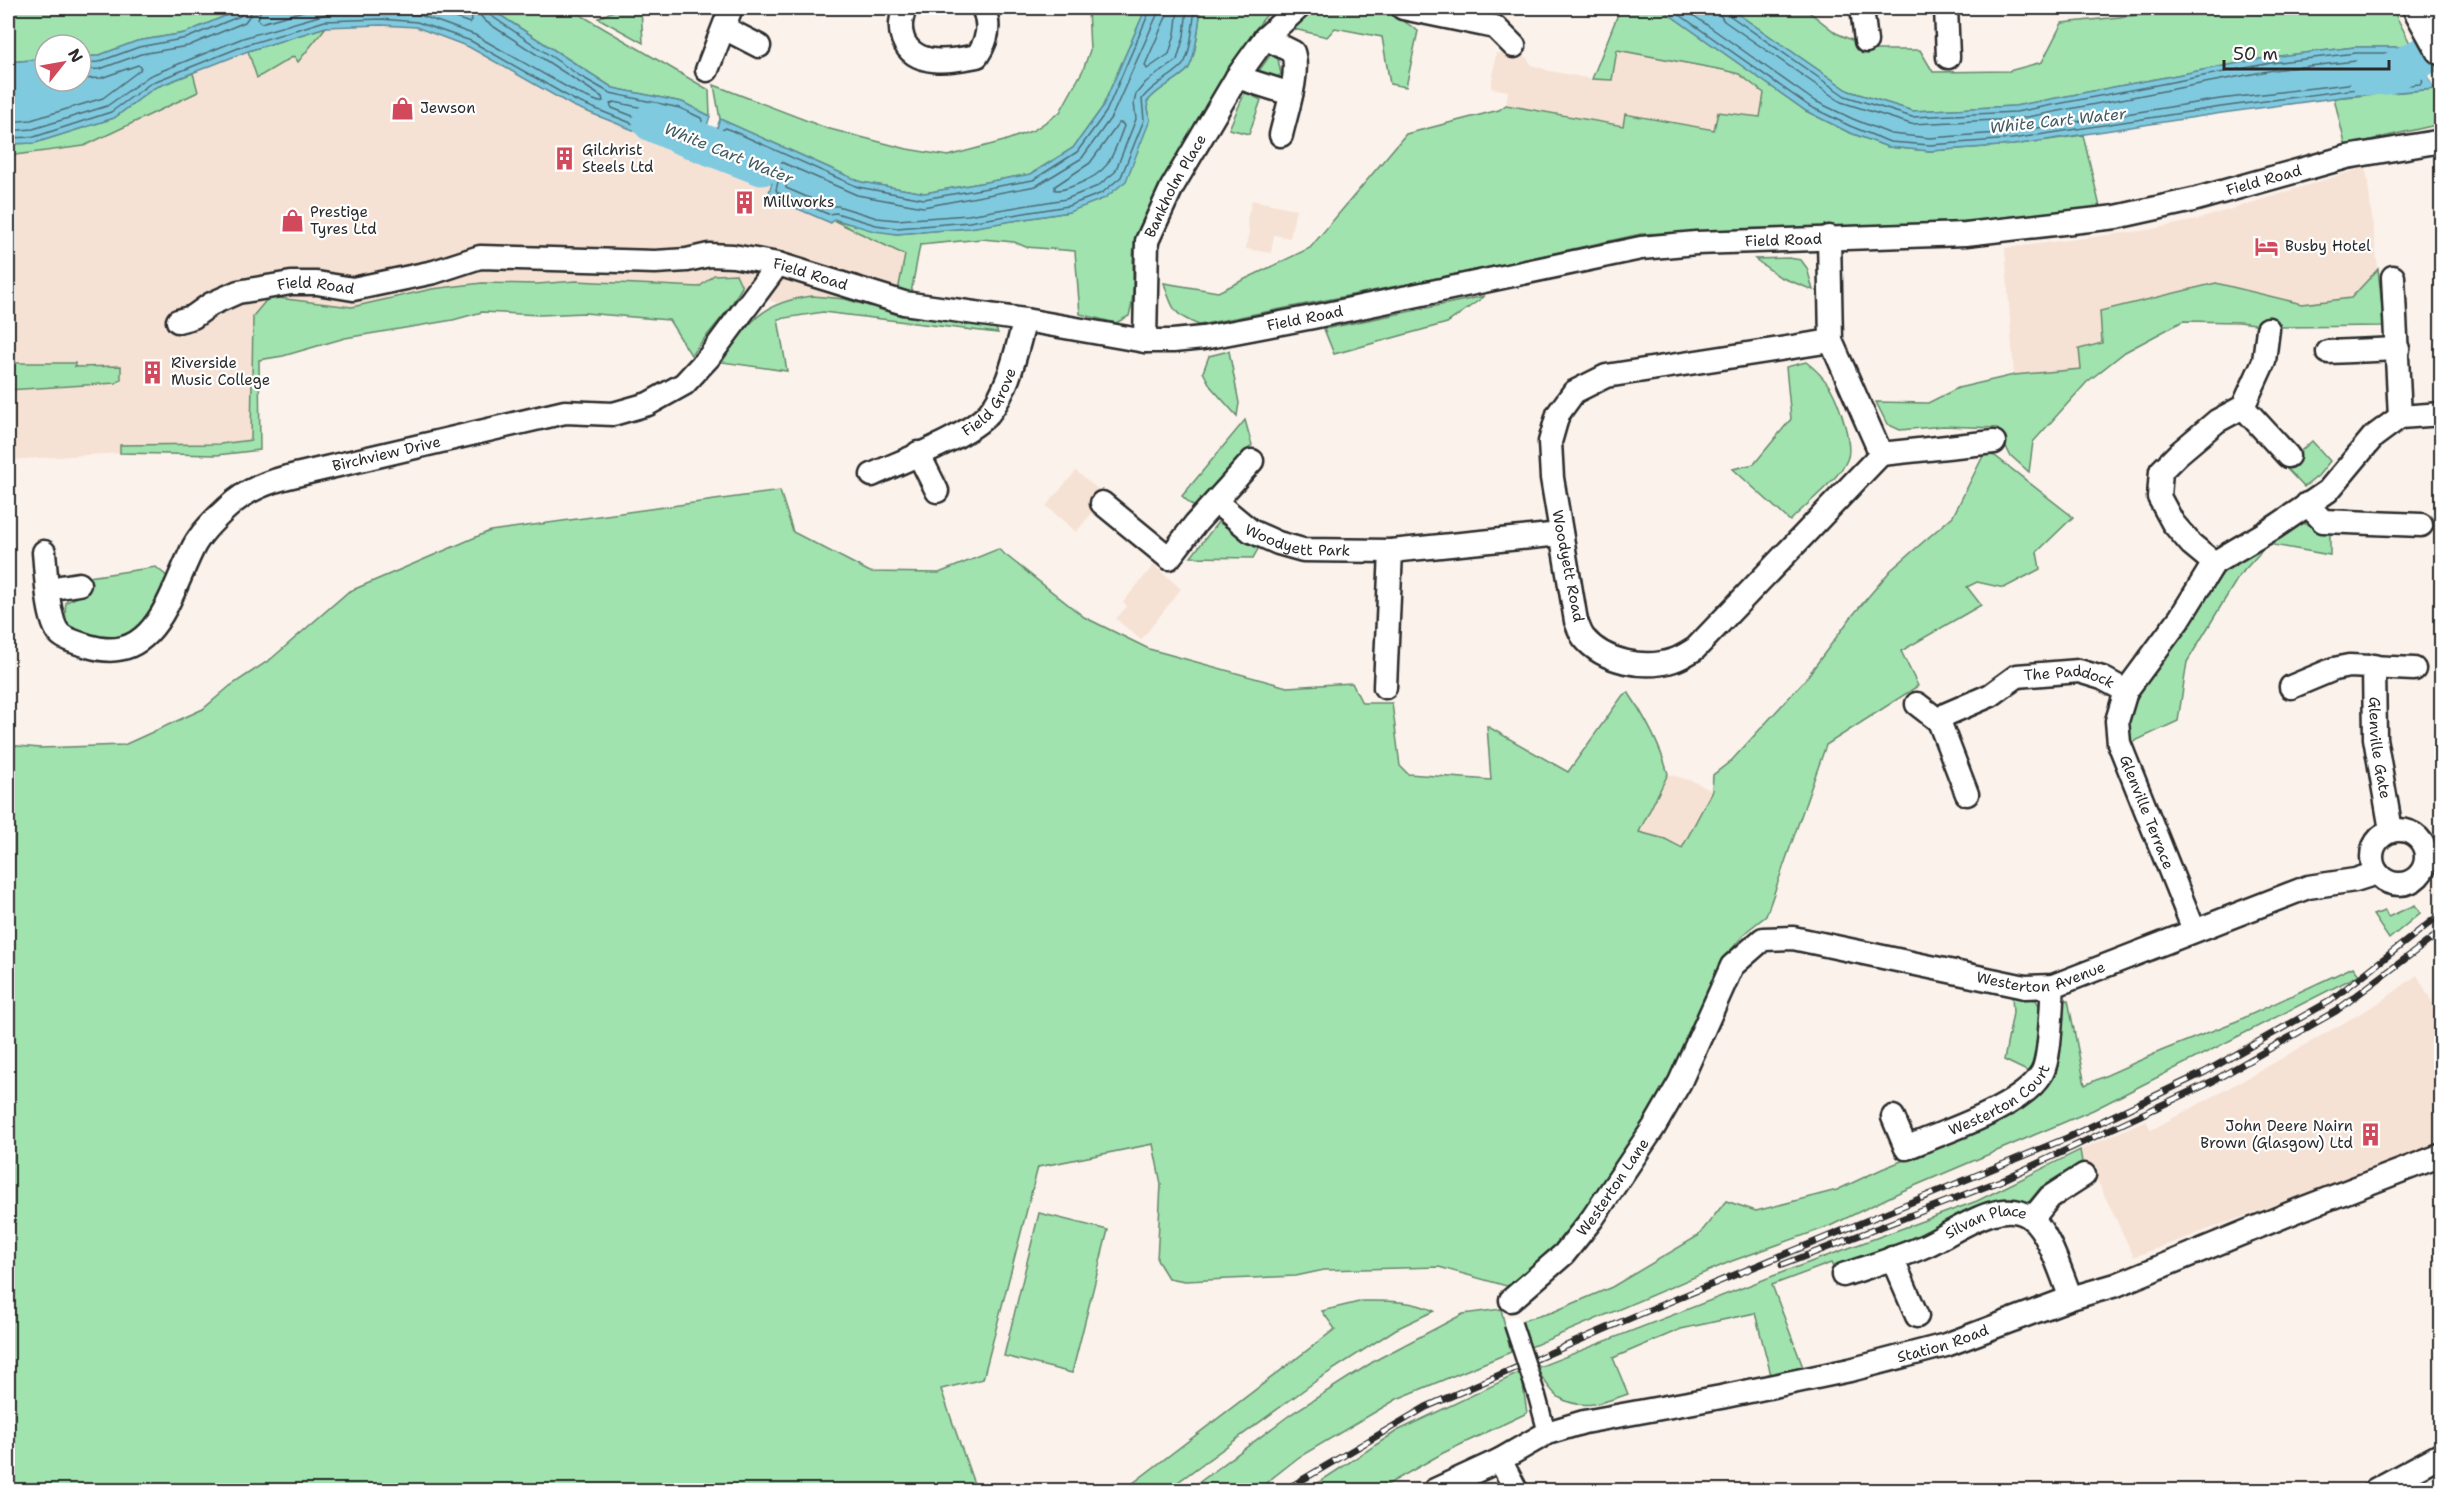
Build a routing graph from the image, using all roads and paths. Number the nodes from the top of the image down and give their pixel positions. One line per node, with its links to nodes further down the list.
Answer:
1 (905, 8): 2 (street)
2 (983, 8)
3 (1298, 8): 9 (street, Bankholm Place)
4 (1403, 8): 12 (street)
5 (1862, 8): 10 (street)
6 (1946, 8): 14 (street)
7 (2420, 8): 13 (main road)
8 (728, 18): 11 (street); 15 (street)
9 (1265, 38): 16 (street, Bankholm Place); 17 (street)
10 (1866, 41)
11 (759, 46)
12 (1514, 46)
13 (2442, 48)
14 (1948, 57)
15 (707, 70)
16 (1238, 77): 17 (street); 27 (street, Bankholm Place)
17 (1291, 94): 18 (street)
18 (1281, 135)
19 (2442, 141): 20 (street, Field Road)
20 (1829, 237): 26 (street); 27 (street, Field Road)
21 (778, 264): 23 (street, Field Road); 24 (street, Field Road); 49 (street, Birchview Drive)
22 (2393, 277): 28 (street)
23 (1025, 320): 27 (street, Field Road); 34 (street, Field Grove)
24 (177, 321)
25 (2268, 329): 30 (street)
26 (1831, 341): 35 (street); 44 (street, Woodyett Road)
27 (1145, 342)
28 (2398, 349): 29 (street); 32 (street)
29 (2328, 352)
30 (2243, 407): 36 (street); 47 (street)
31 (2442, 414): 32 (street)
32 (2400, 417): 42 (street, The Paddock)
33 (1994, 442): 35 (street)
34 (918, 453): 38 (street, Field Grove); 39 (street)
35 (1881, 454): 44 (street, Woodyett Road)
36 (2288, 456)
37 (1252, 461): 40 (street)
38 (872, 475)
39 (937, 491)
40 (1216, 501): 41 (street); 45 (street, Woodyett Park)
41 (1102, 503)
42 (2307, 504): 43 (street); 47 (street, The Paddock)
43 (2421, 525)
44 (1561, 534): 45 (street, Woodyett Park)
45 (1391, 551): 52 (street)
46 (44, 552): 49 (street, Birchview Drive)
47 (2214, 563): 54 (street, The Paddock)
48 (79, 584): 49 (street)
49 (48, 589)
50 (2374, 666): 51 (street); 53 (street); 58 (street, Glenville Gate)
51 (2414, 669)
52 (1385, 687)
53 (2292, 687)
54 (2126, 691): 56 (street, The Paddock); 61 (street, Glenville Terrace)
55 (1917, 704): 56 (street)
56 (1939, 721): 57 (street)
57 (1967, 795)
58 (2391, 830): 59 (street); 60 (street)
59 (2434, 858): 60 (street)
60 (2377, 873): 61 (street, Westerton Avenue)
61 (2194, 930): 63 (street, Westerton Avenue)
62 (1763, 939): 63 (street, Westerton Avenue); 71 (street, Westerton Lane)
63 (2053, 986): 64 (street, Westerton Court)
64 (1893, 1117)
65 (2442, 1155): 70 (street, Station Road)
66 (2084, 1175): 67 (street)
67 (2032, 1219): 68 (street, Silvan Place); 70 (street, Silvan Place)
68 (1892, 1258): 69 (street, Silvan Place); 72 (street)
69 (1843, 1275)
70 (2071, 1298): 73 (street, Station Road)
71 (1510, 1300): 73 (street, Westerton Lane, bridge)
72 (1917, 1316)
73 (1547, 1433): 75 (street, Station Road)
74 (2442, 1454): 78 (street)
75 (1500, 1460): 76 (street, Station Road); 77 (street)
76 (1435, 1491)
77 (1516, 1491)
78 (2375, 1491)

